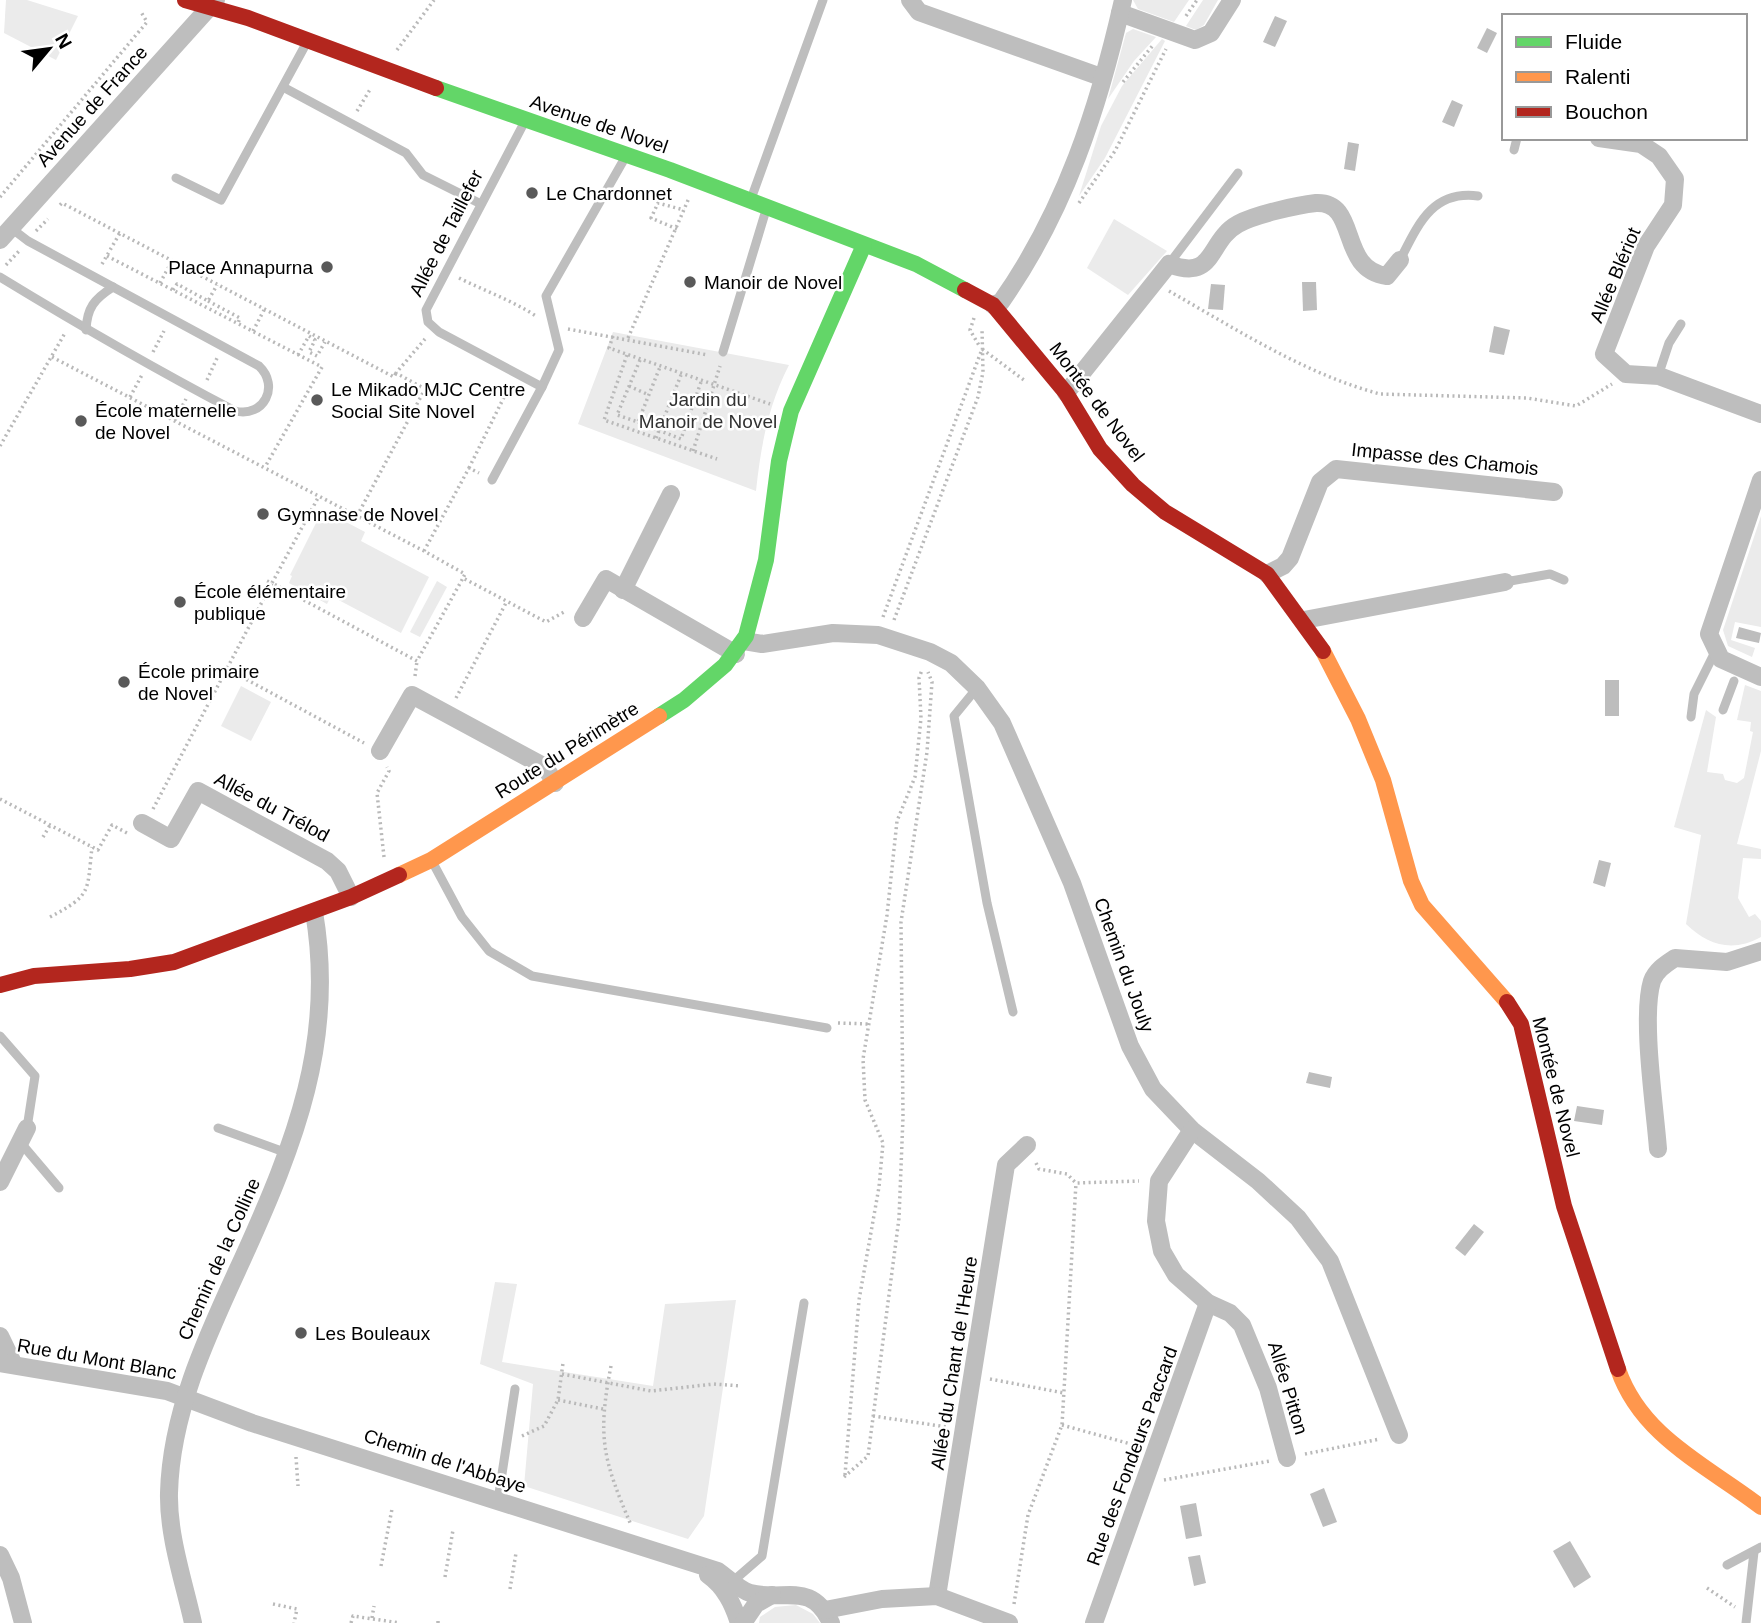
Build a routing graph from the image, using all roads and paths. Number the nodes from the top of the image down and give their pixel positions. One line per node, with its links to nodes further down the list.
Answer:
1 (185, 0): 7 (street, Avenue de Novel)
2 (434, 0): 12 (path)
3 (823, 0): 26 (lane)
4 (910, 0): 13 (street)
5 (1197, 0): 10 (path)
6 (1232, 0): 10 (street)
7 (213, 4): 11 (street, Avenue de Novel); 33 (street, Avenue de France)
8 (1122, 6): 10 (street); 13 (street)
9 (141, 12): 25 (path)
10 (1170, 32): 14 (path); 30 (path)
11 (308, 41): 12 (street, Avenue de Novel); 15 (lane)
12 (383, 68): 16 (street, Avenue de Novel); 17 (path)
13 (1101, 77): 30 (street)
14 (1122, 84)
15 (284, 87): 17 (lane); 23 (lane)
16 (525, 120): 21 (street, Avenue de Novel); 28 (lane, Allée de Taillefer)
17 (350, 124): 28 (lane)
18 (1516, 140): 20 (lane)
19 (1643, 141): 76 (street, Allée Blériot)
20 (1514, 150)
21 (627, 155): 26 (street, Avenue de Novel); 57 (lane)
22 (1238, 173): 38 (lane)
23 (176, 178)
24 (1478, 196): 36 (lane)
25 (0, 197)
26 (750, 201): 29 (street, Avenue de Novel)
27 (62, 203): 32 (path)
28 (481, 204): 39 (lane, Allée de Taillefer)
29 (767, 208): 34 (street, Avenue de Novel); 68 (lane)
30 (1055, 209): 49 (street)
31 (677, 229): 31 (path); 62 (path)
32 (120, 233): 35 (path); 37 (path)
33 (5, 234): 41 (lane)
34 (864, 245): 49 (street, Avenue de Novel); 87 (street)
35 (107, 256): 41 (path); 42 (path)
36 (1400, 260): 38 (street)
37 (172, 261): 42 (path); 44 (path)
38 (1169, 264): 43 (street)
39 (446, 271): 57 (path); 58 (lane, Allée de Taillefer)
40 (0, 277): 53 (lane)
41 (95, 277): 45 (lane)
42 (160, 283): 46 (path)
43 (1154, 283): 76 (path); 84 (street)
44 (217, 285): 48 (path); 50 (path)
45 (113, 287): 51 (lane); 59 (lane)
46 (173, 290): 47 (path); 48 (path)
47 (183, 295): 51 (path); 54 (path)
48 (208, 301): 54 (path)
49 (989, 303): 65 (path); 65 (path); 84 (street, Montée de Novel)
50 (264, 310): 55 (path); 60 (path)
51 (171, 318): 64 (lane); 71 (path)
52 (294, 318): 55 (path)
53 (72, 321): 59 (lane); 69 (path)
54 (236, 323): 60 (path); 64 (path)
55 (291, 324): 63 (path)
56 (1681, 324): 73 (lane)
57 (554, 327): 61 (path); 82 (lane)
58 (434, 328): 74 (path); 75 (lane)
59 (86, 330): 71 (lane)
60 (253, 331): 66 (path)
61 (613, 336): 62 (path); 67 (path)
62 (628, 338): 68 (path)
63 (325, 342): 66 (path); 74 (path)
64 (223, 346): 83 (path); 83 (lane)
65 (982, 349): 81 (path); 114 (path); 115 (path)
66 (298, 355): 96 (path)
67 (627, 355): 70 (path); 92 (path)
68 (722, 355): 80 (path)
69 (52, 357): 86 (path); 93 (path)
70 (640, 359): 72 (path); 79 (path)
71 (147, 364): 83 (lane); 86 (path)
72 (660, 367): 77 (path); 85 (path)
73 (1660, 371): 76 (street); 88 (street)
74 (396, 373): 103 (path)
75 (516, 373): 82 (lane); 97 (path)
76 (1626, 374)
77 (681, 375): 78 (path); 91 (path)
78 (701, 382): 80 (path); 91 (path)
79 (629, 386): 85 (path); 90 (path)
80 (715, 386): 87 (path); 94 (path)
81 (1032, 386)
82 (542, 387): 98 (lane)
83 (196, 390): 89 (path)
84 (1066, 393): 105 (street, Montée de Novel)
85 (649, 395): 90 (path)
86 (130, 397): 89 (path)
87 (790, 411): 116 (street)
88 (1761, 414)
89 (175, 420): 96 (path)
90 (638, 422): 91 (path)
91 (659, 430): 92 (path)
92 (656, 438): 94 (path)
93 (0, 446)
94 (694, 451): 95 (path)
95 (717, 459)
96 (265, 467): 102 (path)
97 (469, 468): 98 (path); 104 (path)
98 (492, 480)
99 (1761, 480): 117 (street)
100 (1554, 492): 105 (street, Impasse des Chamois)
101 (671, 494): 110 (street)
102 (319, 496): 103 (path); 108 (path)
103 (356, 516): 104 (path)
104 (424, 551): 106 (path)
105 (1267, 574): 113 (street, Montée de Novel)
106 (463, 578): 108 (path); 111 (path)
107 (1564, 580): 109 (lane)
108 (269, 582): 118 (path)
109 (1505, 583): 113 (street)
110 (623, 590): 112 (street); 116 (street)
111 (507, 601): 112 (path); 123 (path)
112 (583, 618)
113 (1304, 620): 178 (street, Montée de Novel)
114 (880, 625)
115 (890, 630)
116 (740, 647): 121 (street, Chemin du Jouly); 126 (street, Route du Périmètre)
117 (1715, 652): 119 (street); 124 (lane)
118 (227, 669): 125 (path); 128 (path)
119 (1737, 675): 120 (street); 122 (lane)
120 (1761, 677)
121 (977, 688): 139 (lane); 144 (street, Chemin du Jouly)
122 (1723, 710)
123 (447, 714): 125 (street); 126 (street)
124 (1691, 717)
125 (380, 751): 133 (path)
126 (555, 783): 132 (street, Route du Périmètre)
127 (0, 799): 129 (path)
128 (143, 824): 131 (path); 134 (street, Allée du Trélod)
129 (50, 825): 130 (path); 131 (path)
130 (43, 836)
131 (92, 847): 136 (path)
132 (431, 860): 133 (street, Route du Périmètre); 141 (lane)
133 (394, 878): 134 (street, Route du Périmètre)
134 (351, 897): 135 (street, Route du Périmètre)
135 (314, 912): 138 (street, Route du Périmètre); 148 (street, Chemin de la Colline)
136 (50, 917)
137 (1761, 951): 147 (street)
138 (0, 985)
139 (1013, 1012)
140 (869, 1024): 141 (path); 168 (path); 168 (path)
141 (827, 1028)
142 (0, 1036): 145 (lane)
143 (218, 1128): 148 (lane)
144 (1192, 1130): 149 (street, Allée Pitton); 171 (street, Chemin du Jouly)
145 (23, 1135): 150 (street); 152 (lane)
146 (1027, 1145): 151 (path); 160 (street, Allée du Chant de l'Heure)
147 (1658, 1149)
148 (288, 1153): 165 (street, Chemin de la Colline)
149 (1159, 1181): 151 (path); 154 (street, Allée Pitton)
150 (0, 1182)
151 (1076, 1183): 164 (path)
152 (59, 1188)
153 (803, 1303): 189 (lane)
154 (1208, 1303): 173 (street, Rue des Fondeurs Paccard); 175 (street, Allée Pitton)
155 (0, 1336): 157 (street)
156 (563, 1363): 159 (path)
157 (7, 1364): 165 (street, Rue du Mont Blanc)
158 (611, 1366): 161 (path)
159 (562, 1374): 161 (path); 166 (path)
160 (974, 1376): 164 (path); 170 (street, Allée du Chant de l'Heure)
161 (607, 1383): 162 (path); 167 (path)
162 (741, 1386)
163 (515, 1389): 172 (lane)
164 (1064, 1393): 169 (path)
165 (186, 1397): 177 (street, Chemin de l'Abbaye); 201 (street, Chemin de la Colline)
166 (558, 1400): 167 (path); 172 (path)
167 (603, 1409): 181 (path)
168 (873, 1416): 170 (path)
169 (1062, 1425): 173 (path); 197 (path)
170 (965, 1430): 193 (street, Allée du Chant de l'Heure)
171 (1399, 1435)
172 (507, 1442): 177 (lane)
173 (1157, 1451): 206 (street, Rue des Fondeurs Paccard)
174 (296, 1456): 176 (path)
175 (1287, 1458)
176 (298, 1486)
177 (498, 1500): 181 (street, Chemin de l'Abbaye)
178 (1761, 1507)
179 (392, 1509): 187 (path)
180 (453, 1530): 188 (path)
181 (640, 1546): 185 (street, Chemin de l'Abbaye)
182 (1757, 1550): 186 (lane); 196 (lane)
183 (516, 1553): 191 (path)
184 (2, 1562): 200 (street)
185 (691, 1563): 189 (street, Chemin de l'Abbaye); 205 (street, Chemin de l'Abbaye)
186 (1727, 1565)
187 (381, 1566)
188 (445, 1577)
189 (732, 1582): 192 (street, Chemin de l'Abbaye)
190 (1707, 1588): 196 (path)
191 (509, 1589)
192 (772, 1595): 198 (street, Chemin de l'Abbaye); 205 (street, Chemin de l'Abbaye)
193 (937, 1596): 197 (street); 198 (street)
194 (273, 1604): 202 (path)
195 (374, 1606): 199 (path)
196 (1748, 1607): 207 (lane)
197 (1011, 1616)
198 (828, 1617)
199 (372, 1618): 203 (path); 204 (path)
200 (23, 1623)
201 (194, 1623)
202 (294, 1623)
203 (351, 1623)
204 (400, 1623)
205 (741, 1623)
206 (1094, 1623)
207 (1746, 1623)

